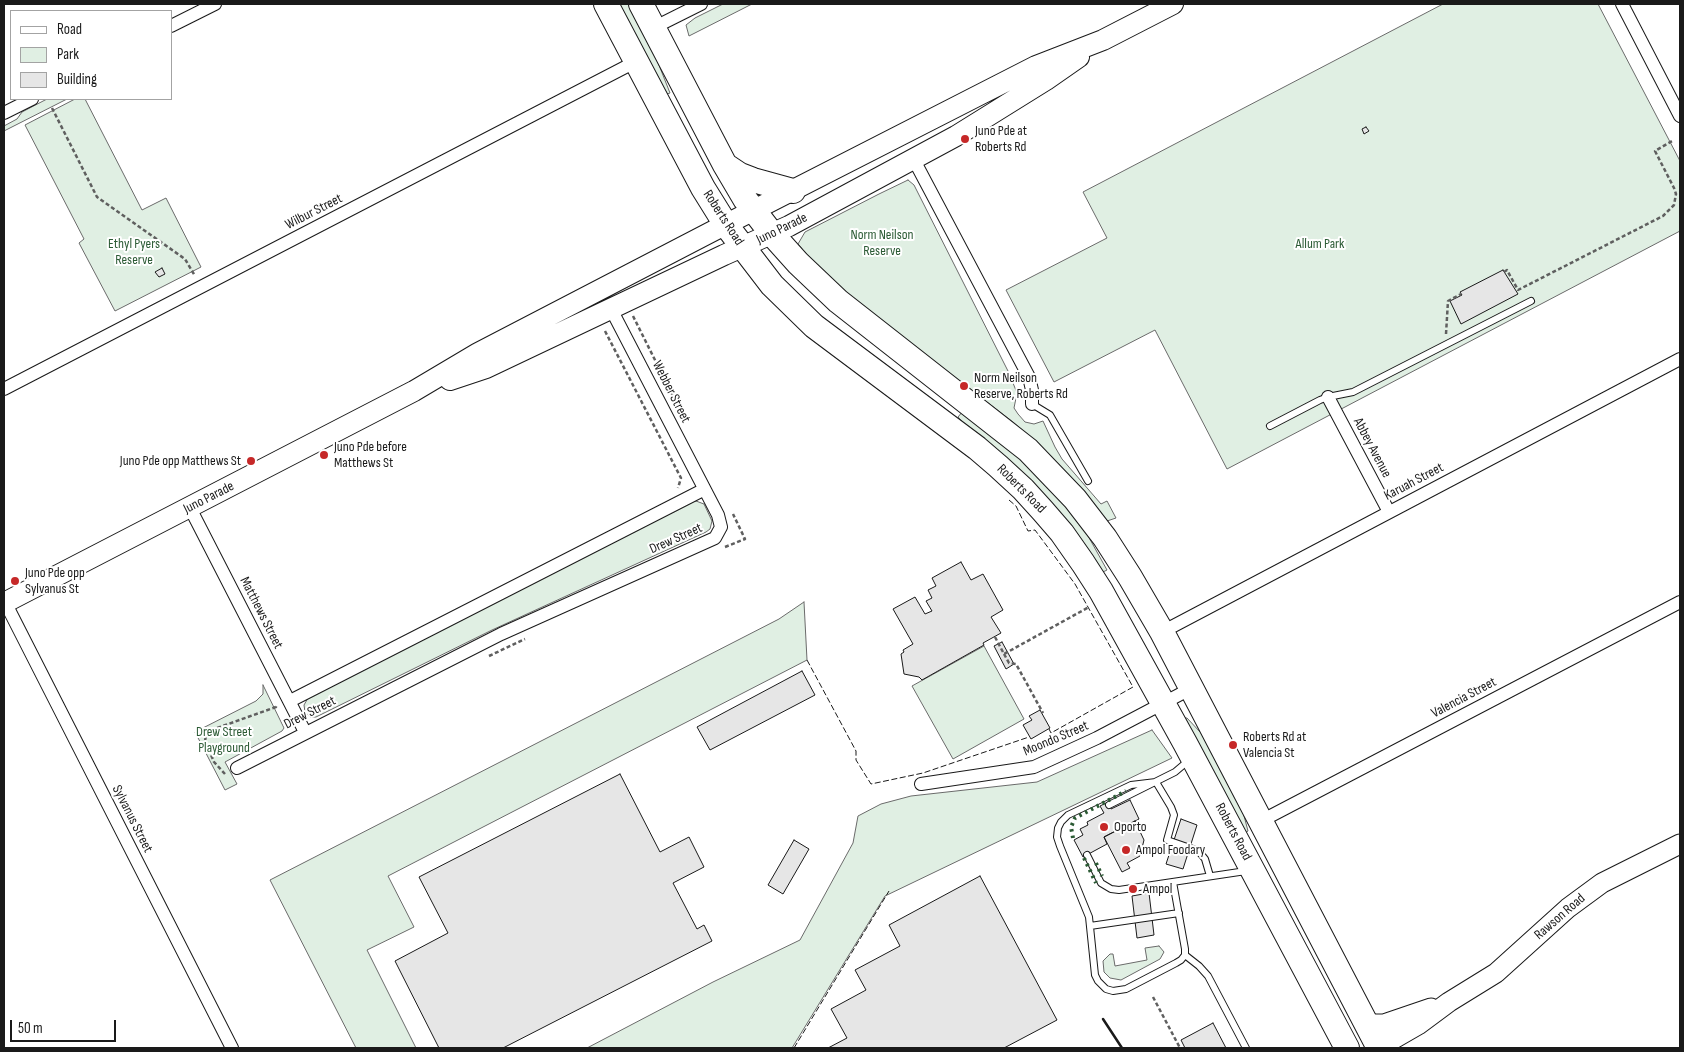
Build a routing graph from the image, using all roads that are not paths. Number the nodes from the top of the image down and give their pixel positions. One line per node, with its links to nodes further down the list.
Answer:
1 (215, 4): 7 (street)
2 (606, 4): 10 (highway, Roberts Road)
3 (641, 4): 8 (highway, Roberts Road)
4 (701, 4): 8 (street)
5 (1173, 4): 9 (main road, Juno Parade)
6 (1622, 4): 13 (street)
7 (172, 26)
8 (653, 28): 15 (highway, Roberts Road)
9 (1103, 40): 14 (main road, Juno Parade); 16 (main road, Juno Parade)
10 (637, 61): 18 (highway, Roberts Road); 24 (street, Wilbur Street)
11 (30, 100): 12 (street)
12 (4, 113)
13 (1680, 116)
14 (914, 160): 19 (main road, Juno Parade); 27 (street)
15 (725, 165): 16 (highway); 17 (highway, Roberts Road)
16 (793, 191): 17 (main road, Juno Parade)
17 (753, 211): 18 (main road, Juno Parade); 19 (highway, Roberts Road)
18 (726, 225): 20 (highway, Roberts Road); 25 (main road, Juno Parade)
19 (772, 234): 20 (main road, Juno Parade); 35 (highway, Roberts Road)
20 (742, 248): 22 (main road, Juno Parade); 38 (highway, Roberts Road)
21 (1531, 301): 26 (lane)
22 (611, 309): 25 (main road, Juno Parade); 30 (street, Webber Street)
23 (1680, 359): 32 (street, Karuah Street)
24 (4, 389)
25 (414, 391): 31 (main road, Juno Parade)
26 (1328, 397): 28 (lane); 32 (street, Abbey Avenue)
27 (1032, 404): 29 (lane)
28 (1270, 426)
29 (1088, 481)
30 (703, 490): 37 (street, Drew Street); 39 (street, Drew Street)
31 (190, 508): 34 (main road, Juno Parade); 37 (street, Matthews Street)
32 (1389, 512): 35 (street, Karuah Street)
33 (1680, 602): 45 (street, Valencia Street)
34 (4, 603): 57 (street, Sylvanus Street)
35 (1162, 632): 36 (highway, Roberts Road)
36 (1192, 688): 38 (street, Moondo Street); 45 (highway, Roberts Road)
37 (290, 701): 39 (street, Matthews Street)
38 (1163, 703): 40 (highway, Roberts Road); 43 (street, Moondo Street)
39 (305, 732): 41 (street, Drew Street)
40 (1192, 756): 42 (lane); 48 (highway, Roberts Road)
41 (233, 772)
42 (1156, 782): 44 (lane); 49 (lane); 52 (lane)
43 (921, 784)
44 (1109, 805)
45 (1261, 821): 56 (highway, Roberts Road)
46 (1680, 844): 54 (main road, Rawson Road)
47 (1087, 855): 50 (lane)
48 (1253, 870): 49 (lane); 55 (highway, Roberts Road)
49 (1210, 876): 50 (lane)
50 (1173, 882): 51 (lane)
51 (1179, 913): 52 (lane); 53 (lane)
52 (1090, 926): 53 (lane)
53 (1185, 955): 58 (lane)
54 (1449, 1002): 56 (main road, Rawson Road); 61 (main road, Rawson Road)
55 (1332, 1020): 59 (highway); 60 (highway, Roberts Road)
56 (1366, 1024): 61 (highway, Roberts Road)
57 (232, 1048)
58 (1246, 1048)
59 (1326, 1048)
60 (1347, 1048)
61 (1379, 1048)

